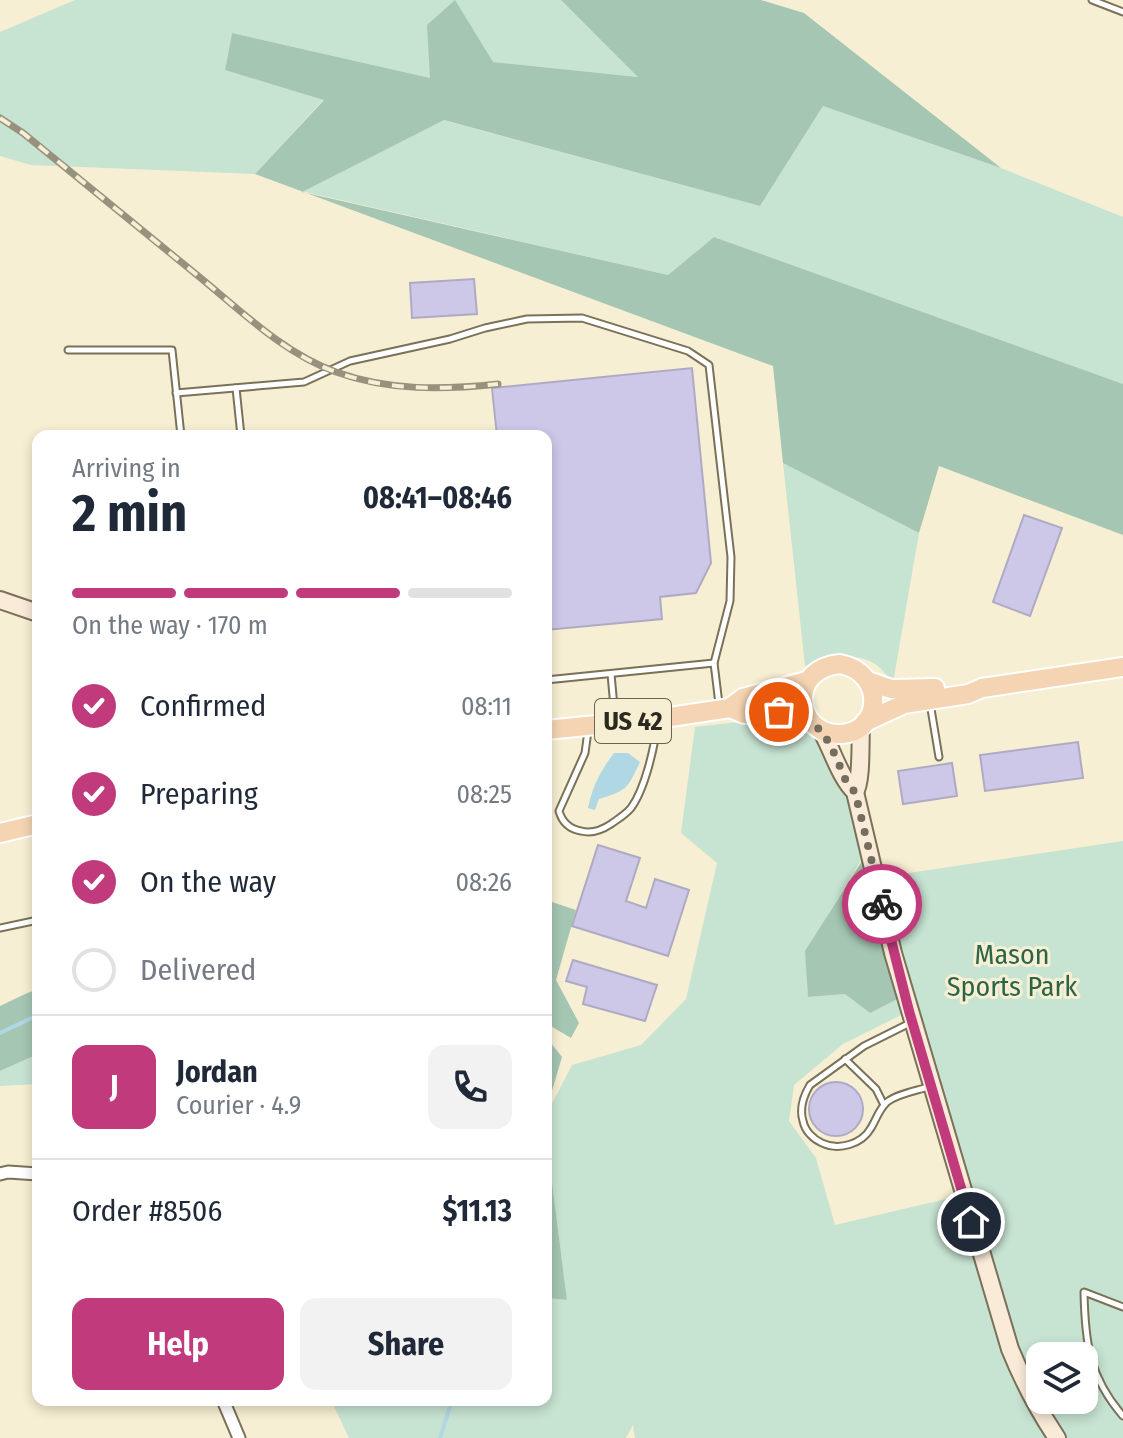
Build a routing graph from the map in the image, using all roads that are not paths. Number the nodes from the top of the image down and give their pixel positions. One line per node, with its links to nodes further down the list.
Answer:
1 (1092, 0): 2 (lane)
2 (1123, 12)
3 (68, 350): 5 (lane)
4 (236, 388): 5 (lane); 7 (lane); 10 (lane)
5 (176, 393): 6 (lane)
6 (180, 430)
7 (240, 430)
8 (0, 600): 9 (street)
9 (32, 611)
10 (714, 663): 12 (lane); 18 (lane)
11 (1123, 667): 16 (main road, US 42)
12 (611, 674): 13 (lane); 20 (lane)
13 (552, 679)
14 (807, 681): 15 (main road, US 42); 18 (main road, US 42); 23 (main road)
15 (868, 681): 16 (main road, US 42); 21 (main road)
16 (982, 688): 17 (main road, US 42)
17 (929, 699): 21 (main road, US 42); 25 (lane)
18 (725, 709): 19 (main road, US 42); 23 (main road, US 42)
19 (657, 719): 20 (main road, US 42); 22 (lane)
20 (615, 723): 22 (main road, US 42)
21 (863, 724): 23 (main road, US 42); 26 (street)
22 (588, 726): 24 (main road, US 42)
23 (816, 726): 26 (street)
24 (552, 729)
25 (939, 757)
26 (855, 792): 31 (street)
27 (32, 825): 28 (main road)
28 (0, 833)
29 (32, 921): 30 (lane)
30 (0, 928)
31 (912, 1022): 32 (lane); 33 (street)
32 (845, 1059): 34 (lane); 34 (lane)
33 (931, 1086): 34 (lane); 41 (street)
34 (884, 1105)
35 (0, 1174): 36 (street)
36 (32, 1174)
37 (1123, 1307): 39 (lane)
38 (226, 1406): 40 (street)
39 (1123, 1416)
40 (239, 1438)
41 (1057, 1438)

